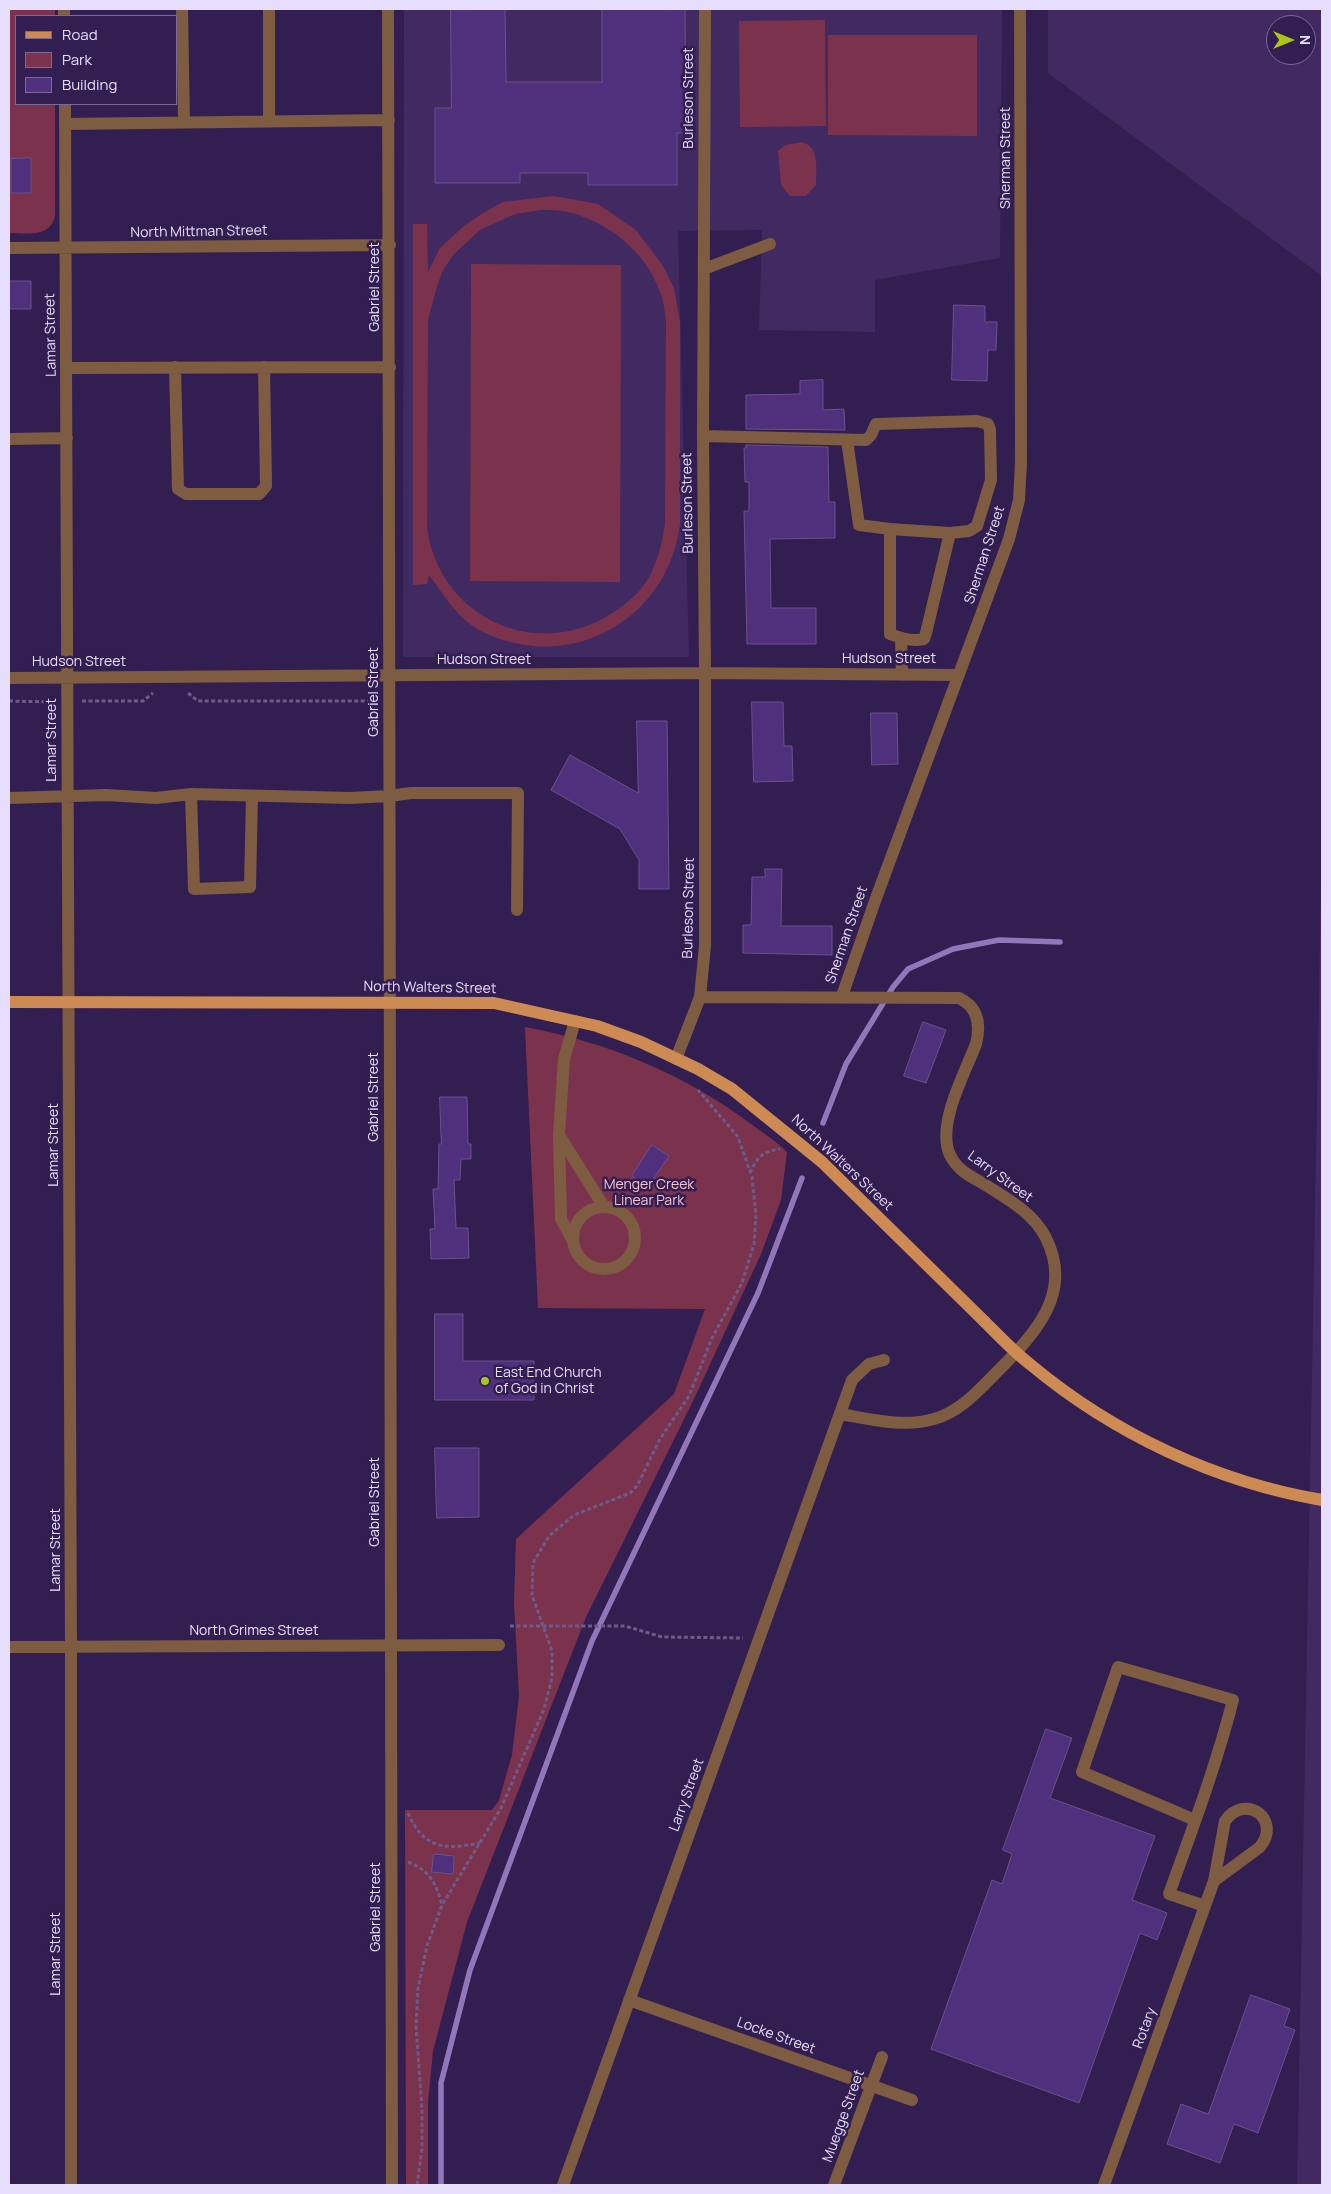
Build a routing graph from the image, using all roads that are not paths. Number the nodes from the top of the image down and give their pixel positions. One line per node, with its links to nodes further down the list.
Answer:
1 (182, 9): 9 (street)
2 (270, 9): 8 (street)
3 (388, 9): 7 (street, Gabriel Street)
4 (704, 9): 15 (street, Burleson Street)
5 (1020, 9): 30 (street, Sherman Street)
6 (64, 105): 10 (street, Lamar Street)
7 (389, 120): 8 (street); 12 (street, Gabriel Street)
8 (270, 121): 9 (street)
9 (184, 122): 10 (street)
10 (65, 124): 14 (street, Lamar Street)
11 (770, 244): 15 (street)
12 (390, 245): 14 (street, North Mittman Street); 18 (street, Gabriel Street)
13 (9, 248): 14 (street, North Mittman Street)
14 (65, 249): 19 (street, Lamar Street)
15 (704, 269): 20 (street, Burleson Street)
16 (175, 367): 17 (street); 17 (street); 19 (street)
17 (264, 367): 18 (street)
18 (390, 367): 28 (street, Gabriel Street)
19 (66, 368): 21 (street, Lamar Street)
20 (703, 436): 23 (street); 27 (street, Burleson Street)
21 (66, 438): 22 (street); 31 (street, Lamar Street)
22 (9, 439)
23 (847, 440): 24 (street); 25 (street)
24 (890, 529): 25 (street); 26 (street)
25 (950, 533): 26 (street)
26 (901, 638): 29 (street)
27 (705, 674): 28 (street, Hudson Street); 29 (street, Hudson Street); 40 (street, Burleson Street)
28 (389, 675): 31 (street, Hudson Street); 35 (street, Gabriel Street)
29 (902, 675): 30 (street, Hudson Street)
30 (959, 675): 39 (street, Sherman Street)
31 (67, 677): 32 (street, Hudson Street); 37 (street, Lamar Street)
32 (9, 678)
33 (191, 794): 34 (street); 34 (street); 37 (street)
34 (252, 796): 35 (street)
35 (389, 796): 38 (street); 41 (street, Gabriel Street)
36 (9, 798): 37 (street)
37 (68, 798): 43 (street, Lamar Street)
38 (517, 910)
39 (842, 996): 40 (street); 50 (street, Larry Street)
40 (700, 997): 45 (street, Burleson Street)
41 (389, 1001): 43 (main road, North Walters Street); 44 (main road, North Walters Street); 53 (street, Gabriel Street)
42 (9, 1002): 43 (main road, North Walters Street)
43 (69, 1003): 55 (street, Lamar Street)
44 (575, 1021): 45 (main road, North Walters Street); 46 (street)
45 (676, 1059): 51 (main road, North Walters Street, bridge)
46 (559, 1135): 47 (street); 48 (street)
47 (604, 1207): 48 (street); 48 (street)
48 (573, 1241)
49 (884, 1360): 50 (street, Larry Street)
50 (840, 1414): 59 (street, Larry Street)
51 (1322, 1500)
52 (499, 1644): 53 (street, North Grimes Street)
53 (391, 1645): 55 (street, North Grimes Street); 64 (street, Gabriel Street)
54 (9, 1647): 55 (street, North Grimes Street)
55 (71, 1647): 63 (street, Lamar Street)
56 (1195, 1820): 56 (street); 58 (street)
57 (1214, 1881): 57 (street, Rotary); 58 (street, Rotary)
58 (1205, 1906): 67 (street, Rotary)
59 (629, 2000): 61 (street, Locke Street); 65 (street, Larry Street)
60 (882, 2057): 61 (street, Muegge Street)
61 (870, 2086): 62 (street, Locke Street); 66 (street, Muegge Street)
62 (912, 2100)
63 (71, 2185)
64 (392, 2185)
65 (563, 2185)
66 (834, 2185)
67 (1104, 2185)

